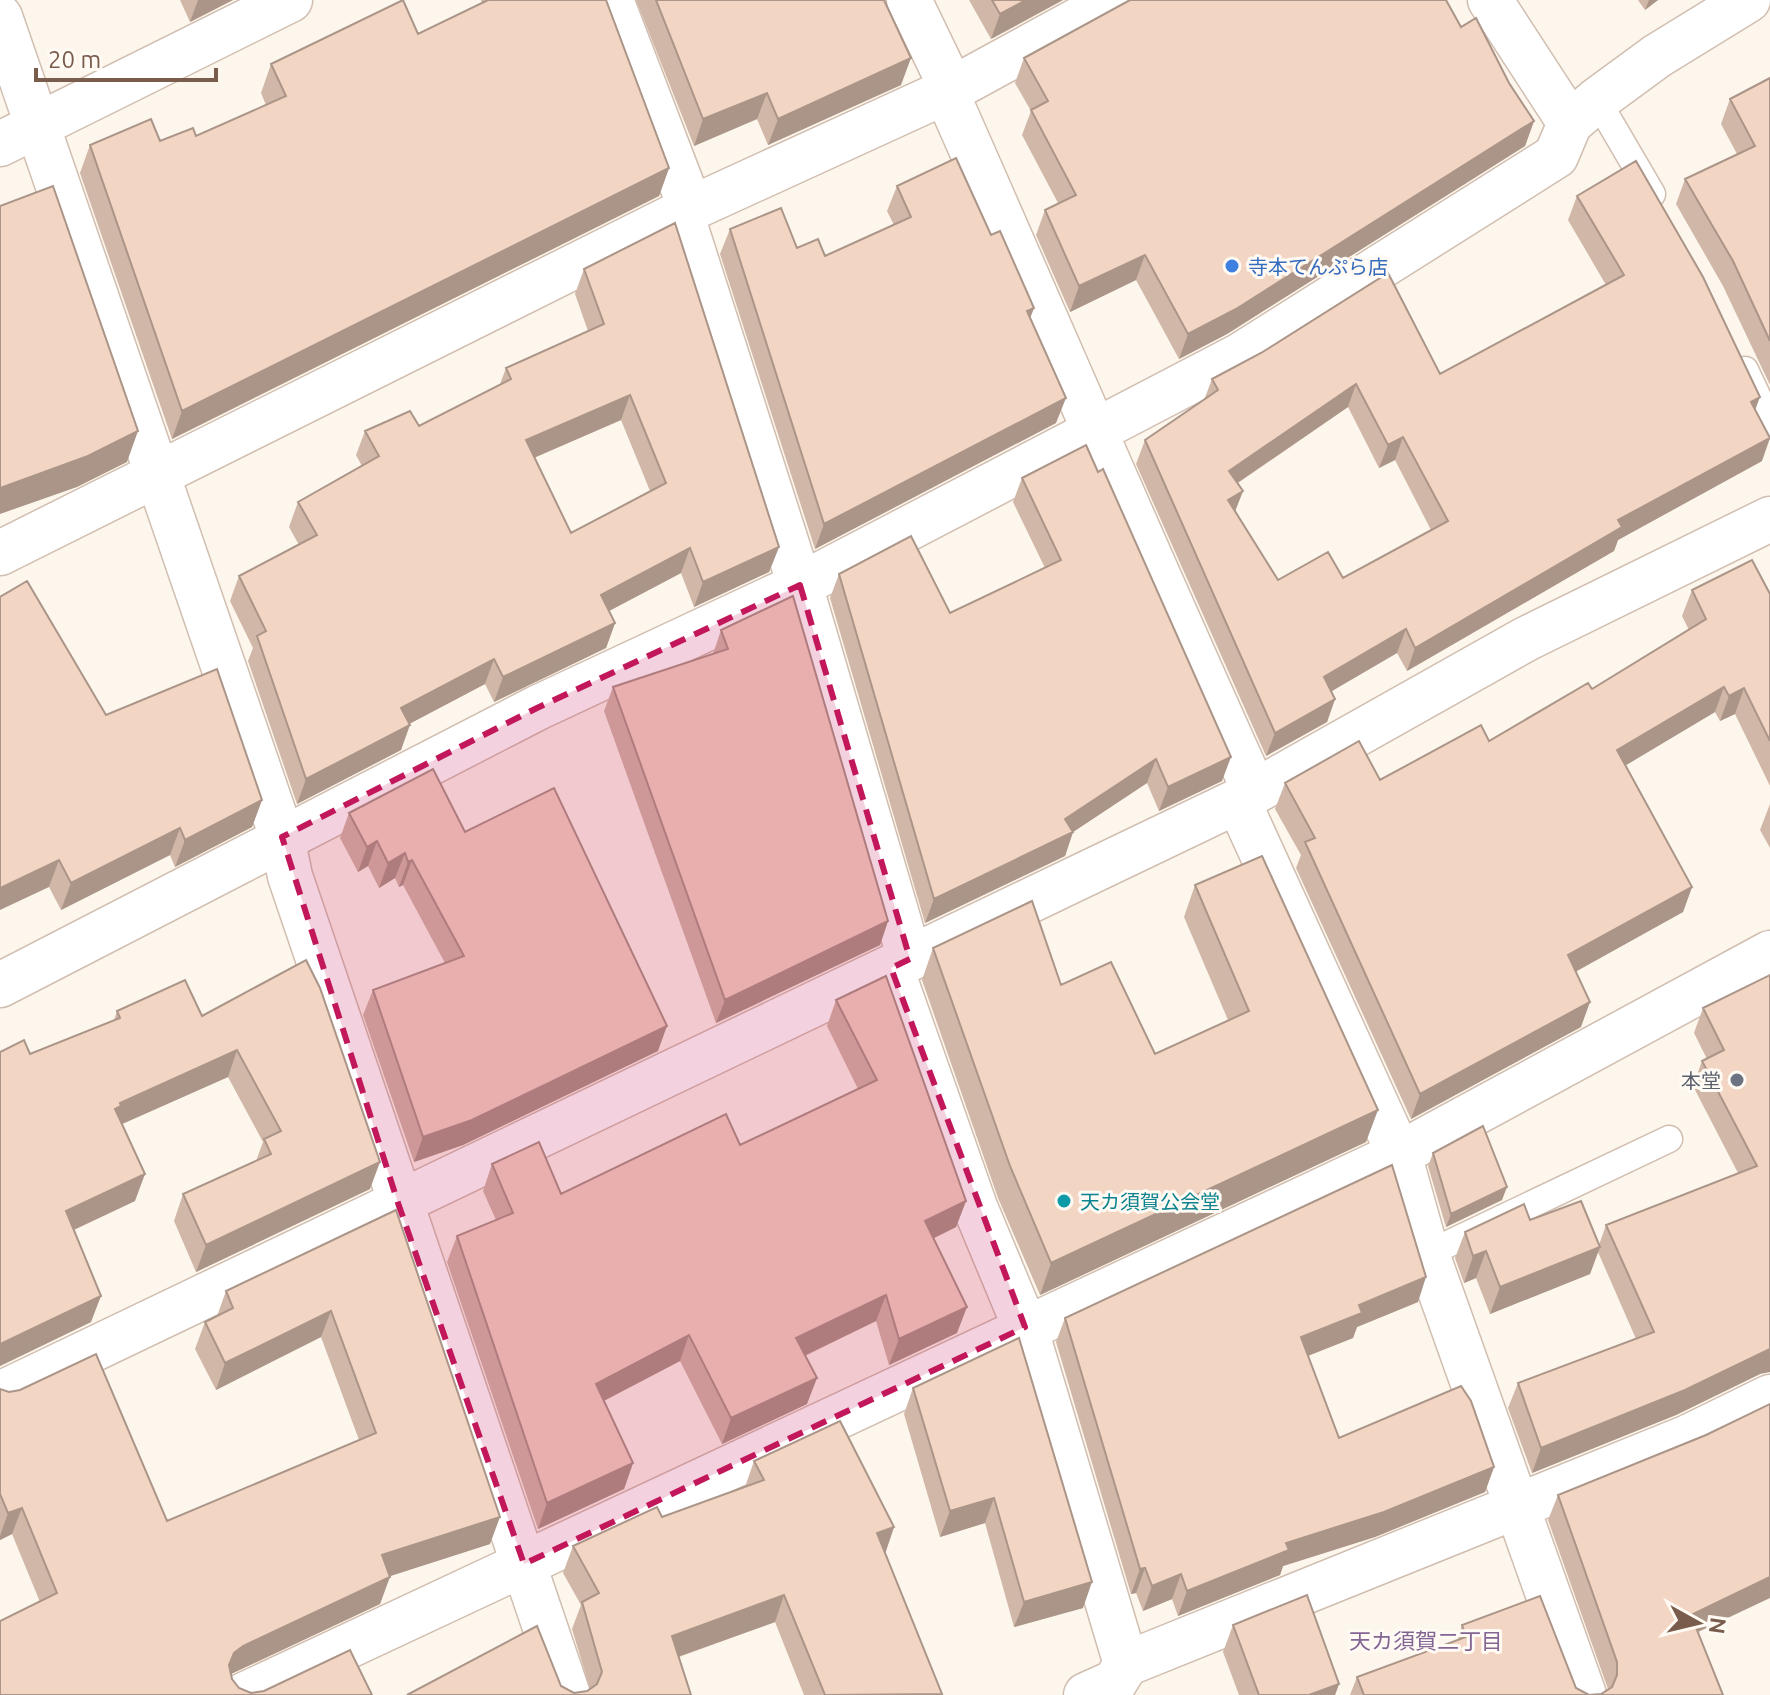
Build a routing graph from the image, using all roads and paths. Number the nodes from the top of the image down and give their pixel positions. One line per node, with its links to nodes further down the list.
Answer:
1 (290, 0): 10 (street)
2 (611, 0): 12 (street)
3 (909, 0): 8 (street)
4 (1115, 0): 8 (street)
5 (1490, 0): 9 (street)
6 (1748, 0): 9 (street)
7 (0, 17): 10 (street)
8 (949, 90): 12 (street); 15 (street)
9 (1584, 112): 11 (lane); 15 (street)
10 (19, 135): 16 (street)
11 (1661, 210)
12 (686, 211): 16 (street); 19 (street)
13 (1733, 345): 14 (lane)
14 (1770, 423)
15 (1096, 431): 19 (street); 20 (street)
16 (160, 476): 18 (street); 21 (street)
17 (1770, 519): 20 (street)
18 (0, 553)
19 (800, 585): 21 (street); 23 (street)
20 (1246, 796): 23 (street); 26 (street)
21 (282, 837): 24 (street); 27 (street)
22 (1770, 953): 26 (street)
23 (900, 963): 27 (street); 29 (street)
24 (0, 985)
25 (1669, 1139): 28 (lane)
26 (1399, 1154): 28 (street); 29 (street)
27 (398, 1203): 30 (street); 33 (street)
28 (1427, 1254): 32 (street)
29 (1025, 1327): 33 (street); 34 (street)
30 (0, 1394)
31 (1770, 1397): 32 (street)
32 (1517, 1508): 34 (street); 37 (street)
33 (524, 1564): 35 (street); 36 (street)
34 (1112, 1684)
35 (244, 1695)
36 (568, 1695)
37 (1584, 1695)

